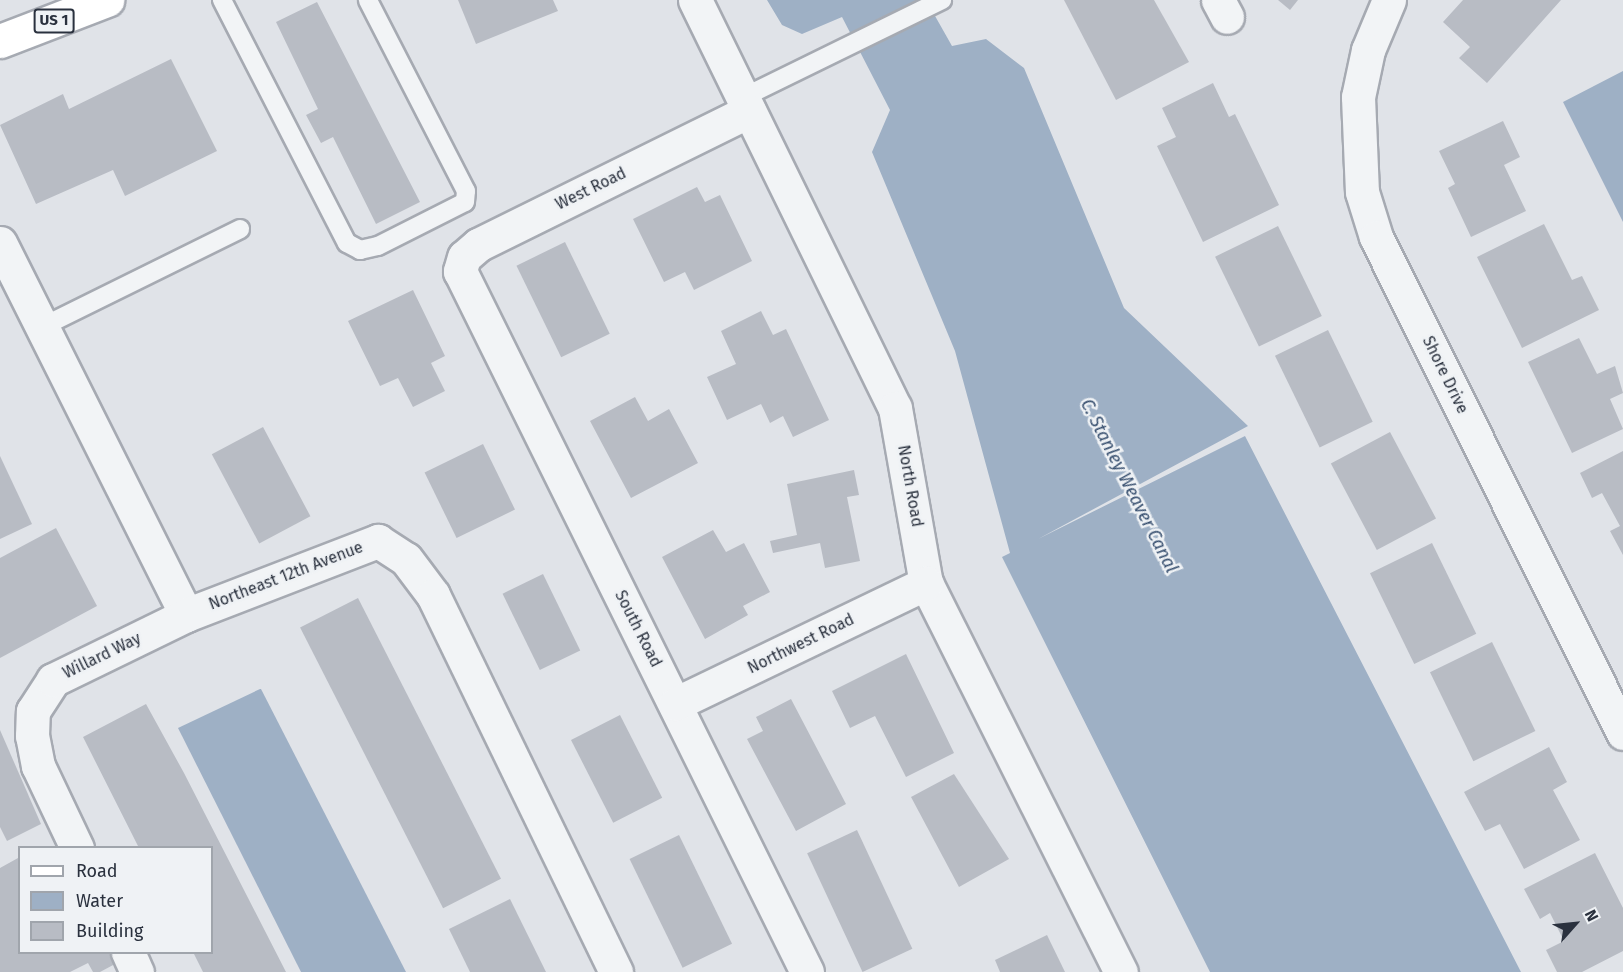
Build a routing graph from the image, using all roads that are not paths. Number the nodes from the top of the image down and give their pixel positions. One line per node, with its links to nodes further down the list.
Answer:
1 (107, 0): 7 (main road, US 1)
2 (222, 0): 3 (lane)
3 (368, 0)
4 (695, 0): 8 (street, North Road)
5 (1389, 0): 16 (street, Shore Drive)
6 (939, 1): 8 (lane)
7 (0, 41)
8 (746, 105): 11 (street, West Road); 13 (street, North Road)
9 (240, 229): 12 (lane)
10 (0, 243): 12 (street)
11 (466, 287): 15 (street, South Road)
12 (42, 327): 14 (street)
13 (927, 583): 15 (street, Northwest Road); 22 (street, North Road)
14 (186, 615): 17 (street, Willard Way); 20 (street, Northeast 12th Avenue)
15 (675, 704): 21 (street, South Road)
16 (1623, 733)
17 (76, 846)
18 (129, 954): 19 (street)
19 (137, 972)
20 (616, 972)
21 (807, 972)
22 (1121, 972)

